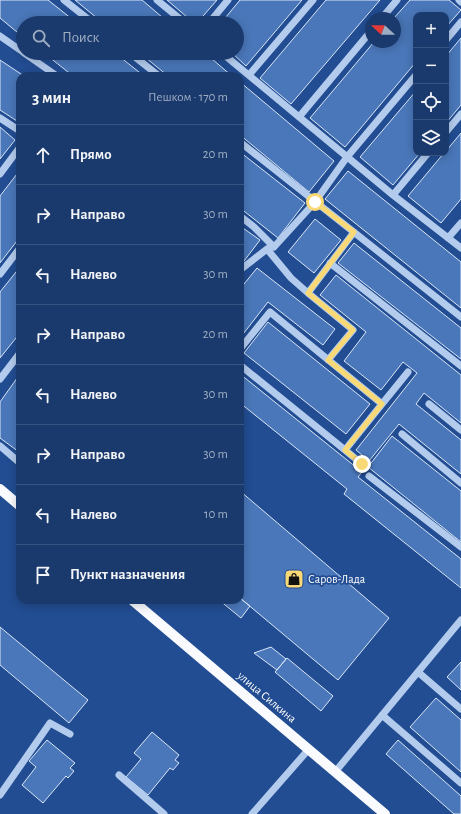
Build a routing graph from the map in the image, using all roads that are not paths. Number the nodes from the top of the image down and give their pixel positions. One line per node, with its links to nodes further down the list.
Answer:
1 (64, 0): 7 (lane)
2 (157, 0): 8 (lane)
3 (228, 0): 9 (lane)
4 (313, 0): 20 (lane)
5 (397, 0): 6 (lane)
6 (387, 12)
7 (84, 16)
8 (176, 16)
9 (214, 16)
10 (461, 22): 12 (lane)
11 (0, 36): 14 (lane)
12 (449, 36)
13 (365, 38): 23 (lane)
14 (16, 48)
15 (33, 60): 18 (lane)
16 (139, 60): 19 (lane)
17 (231, 60): 20 (lane)
18 (51, 72)
19 (153, 72)
20 (249, 75): 23 (lane)
21 (413, 79): 30 (lane)
22 (461, 114): 26 (lane)
23 (299, 117): 30 (lane)
24 (0, 118): 25 (lane)
25 (16, 128)
26 (449, 128)
27 (244, 145): 33 (lane)
28 (16, 152): 31 (lane)
29 (425, 156): 32 (lane)
30 (347, 157): 32 (lane); 33 (lane)
31 (0, 174)
32 (393, 194): 37 (lane)
33 (315, 202): 36 (lane); 38 (lane)
34 (244, 219): 38 (lane)
35 (461, 223): 37 (lane)
36 (354, 232): 41 (lane); 45 (lane)
37 (448, 238): 39 (lane)
38 (271, 248): 42 (lane); 44 (lane)
39 (461, 248)
40 (16, 253): 43 (lane)
41 (330, 263): 44 (lane); 49 (lane)
42 (244, 267)
43 (0, 274)
44 (308, 293): 48 (lane)
45 (461, 317)
46 (244, 344): 48 (lane)
47 (16, 357): 52 (lane)
48 (328, 360): 53 (lane)
49 (461, 366)
50 (244, 368): 58 (lane)
51 (408, 372): 53 (lane)
52 (0, 379)
53 (382, 404): 58 (lane)
54 (428, 404): 55 (lane)
55 (461, 430)
56 (402, 434): 62 (lane)
57 (0, 446): 59 (lane)
58 (345, 450): 60 (lane)
59 (16, 459)
60 (362, 464)
61 (369, 476): 65 (lane)
62 (461, 483)
63 (0, 489): 64 (main road)
64 (16, 503)
65 (461, 548)
66 (137, 604): 72 (main road, улица Силкина)
67 (460, 624): 68 (lane)
68 (418, 672): 69 (lane); 70 (lane)
69 (461, 709)
70 (382, 715): 73 (lane); 75 (lane)
71 (70, 734): 76 (lane)
72 (309, 749): 73 (main road, улица Силкина); 78 (lane)
73 (335, 772): 79 (main road, улица Силкина)
74 (119, 775): 77 (lane)
75 (461, 784)
76 (0, 794)
77 (164, 814)
78 (252, 814)
79 (385, 814)

